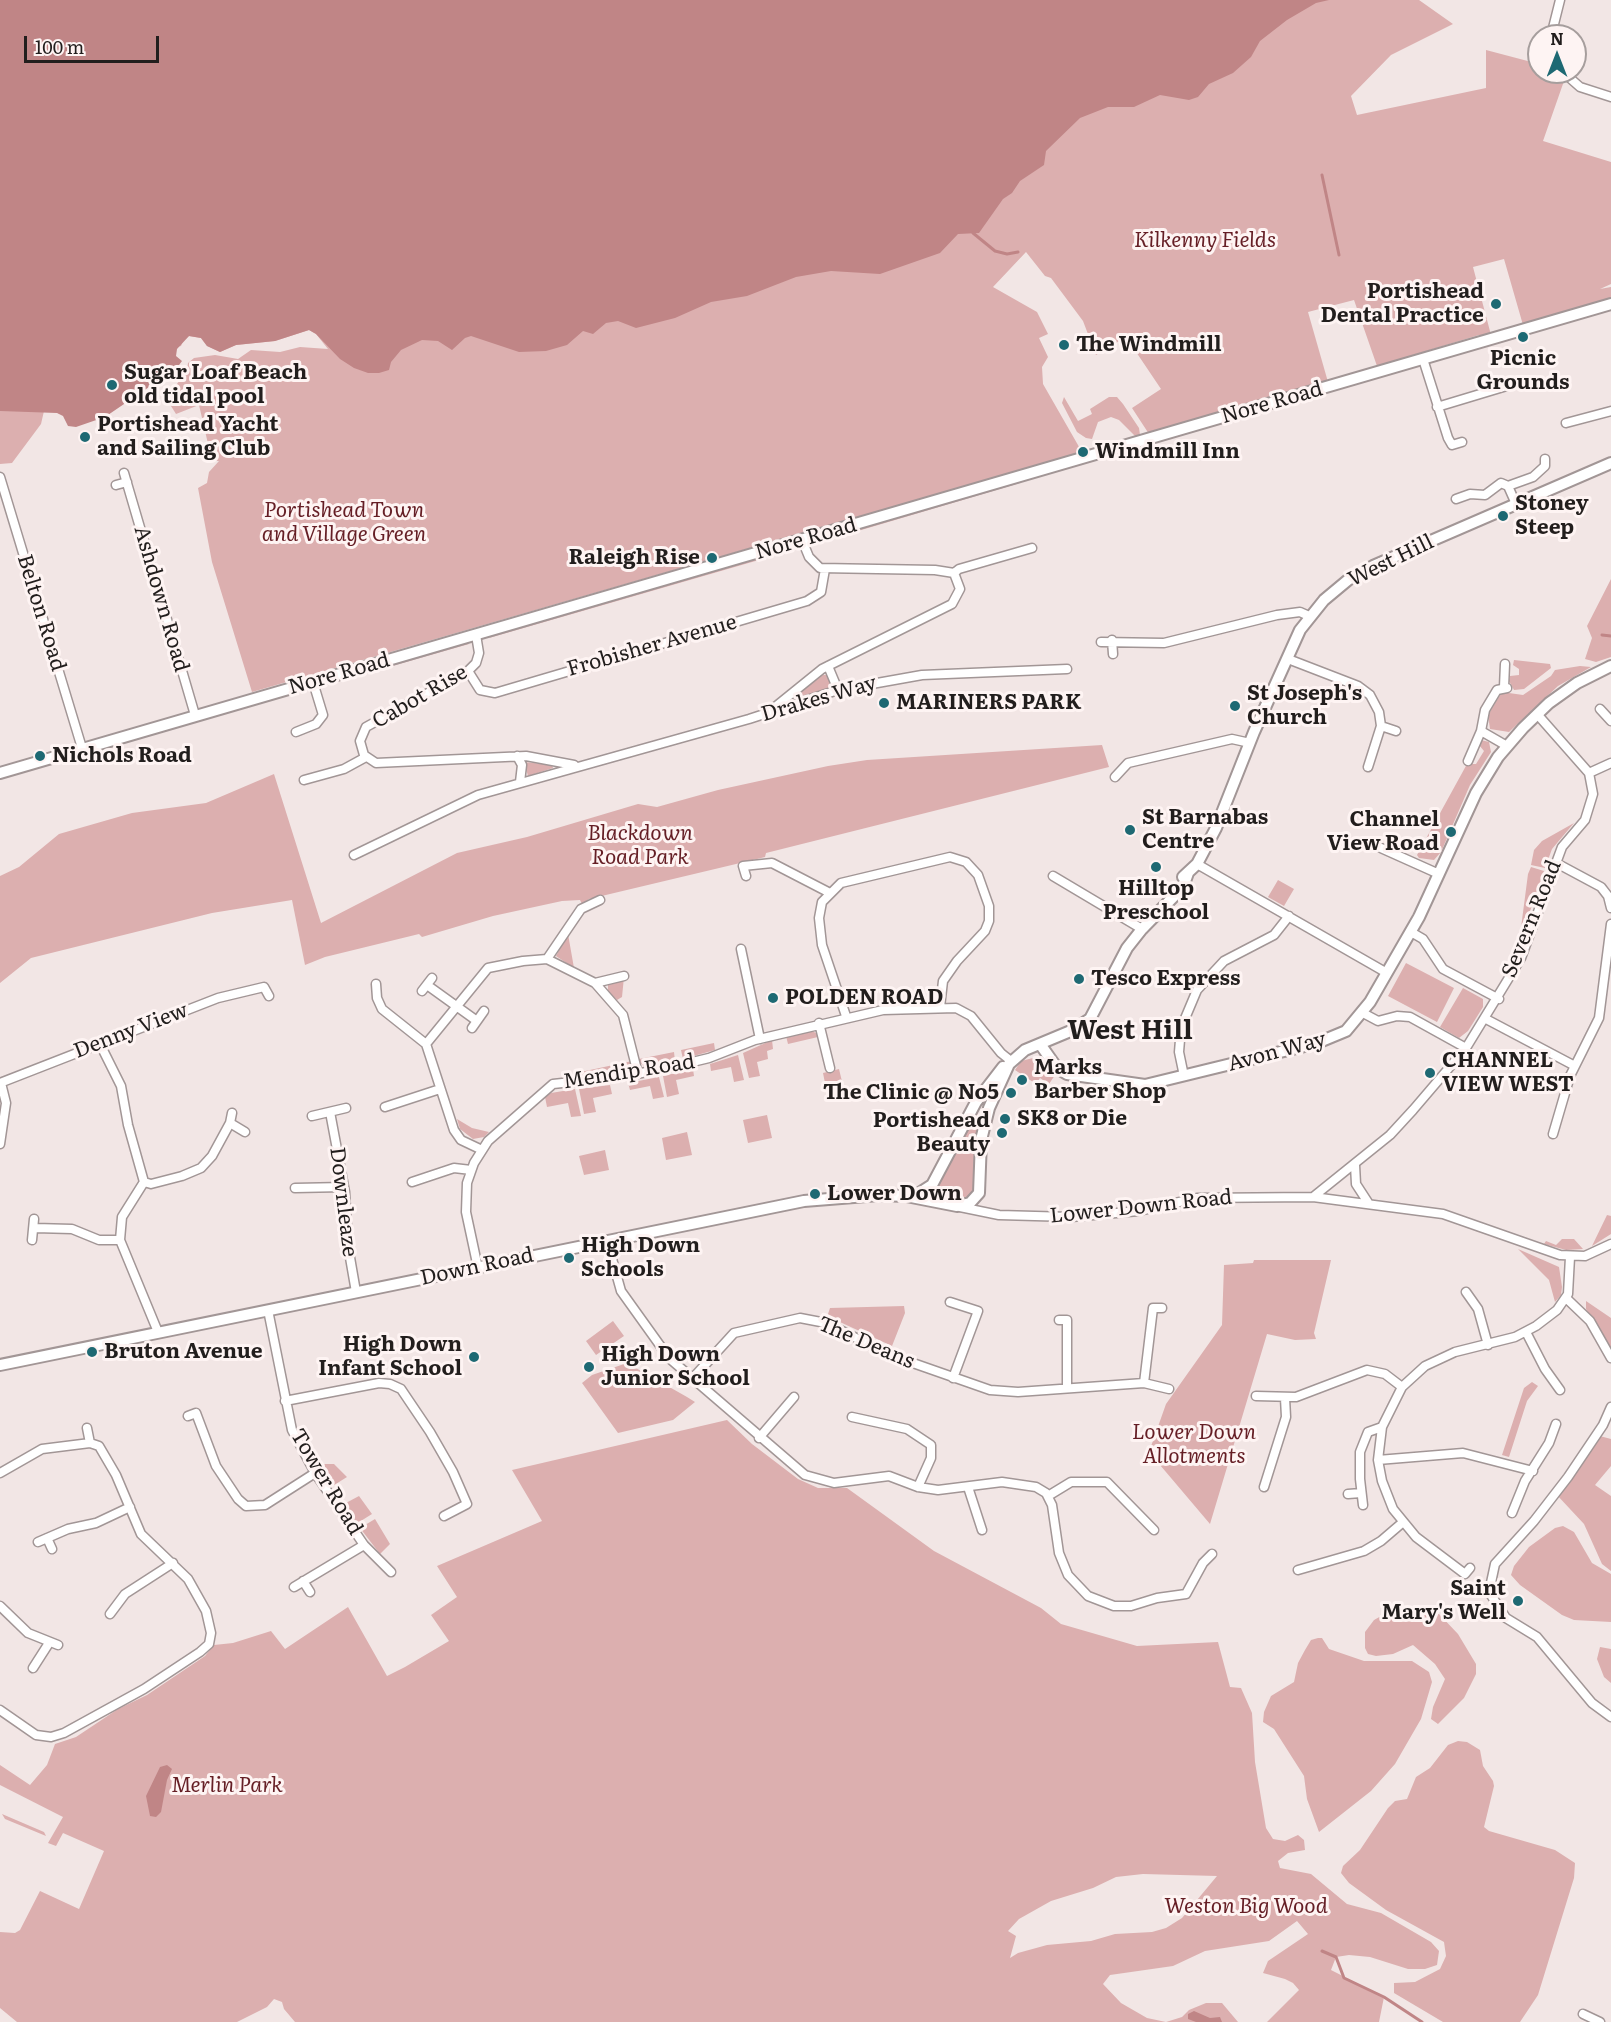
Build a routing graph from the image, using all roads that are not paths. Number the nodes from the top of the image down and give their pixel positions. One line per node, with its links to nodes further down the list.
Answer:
1 (1560, 0): 2 (street)
2 (1554, 24)
3 (1577, 84): 4 (street)
4 (1611, 97)
5 (1611, 304): 6 (street, Nore Road)
6 (1423, 359): 8 (street); 19 (street, Nore Road)
7 (1510, 385): 8 (street)
8 (1437, 407): 11 (street)
9 (1611, 411): 10 (street)
10 (1572, 420)
11 (1462, 442)
12 (1545, 459): 16 (street)
13 (1611, 463): 18 (street, West Hill)
14 (0, 477): 47 (street, Belton Road)
15 (116, 485): 39 (street, Ashdown Road)
16 (1508, 486): 17 (street); 18 (street)
17 (1456, 499)
18 (1516, 504): 23 (street, West Hill)
19 (802, 540): 21 (street); 24 (street, Nore Road)
20 (1032, 548): 22 (street)
21 (825, 569): 22 (street); 32 (street, Frobisher Avenue)
22 (954, 573): 29 (street)
23 (1309, 616): 25 (street); 28 (street, West Hill)
24 (476, 635): 32 (street, Cabot Rise); 34 (street, Nore Road)
25 (1112, 640): 26 (street); 27 (street)
26 (1101, 642)
27 (1113, 654)
28 (1288, 659): 41 (street); 45 (street, West Hill)
29 (828, 666): 35 (street); 37 (street)
30 (1611, 666): 38 (street, Avon Way)
31 (1067, 669): 35 (street, Drakes Way)
32 (468, 671): 49 (street, Cabot Rise)
33 (1515, 672): 43 (street)
34 (313, 682): 39 (street, Nore Road); 44 (street)
35 (838, 690): 37 (street, Drakes Way)
36 (1600, 709): 40 (street)
37 (765, 714): 52 (street, Drakes Way)
38 (1537, 714): 46 (street, Avon Way); 55 (street)
39 (195, 715): 47 (street, Nore Road)
40 (1610, 718)
41 (1381, 726): 42 (street); 53 (street)
42 (1396, 731)
43 (1481, 731): 46 (street); 50 (street)
44 (296, 732)
45 (1250, 742): 56 (street); 65 (street, West Hill)
46 (1507, 746): 67 (street, Avon Way)
47 (82, 748): 54 (street, Nore Road)
48 (517, 756): 49 (street, Cabot Rise); 52 (street, Drakes Way); 58 (street)
49 (366, 757): 57 (street, Cabot Rise)
50 (1468, 760)
51 (1611, 763): 55 (street)
52 (576, 766): 58 (street, Drakes Way)
53 (1368, 766)
54 (0, 773)
55 (1589, 773): 66 (street, Severn Road)
56 (1115, 777)
57 (304, 780)
58 (520, 782): 59 (street, Drakes Way)
59 (382, 841): 62 (street); 64 (street, Drakes Way)
60 (1396, 843): 63 (street)
61 (1372, 844): 63 (street)
62 (387, 850)
63 (1391, 852): 67 (street)
64 (354, 855)
65 (1197, 864): 73 (street); 75 (street, West Hill)
66 (1554, 865): 72 (street); 85 (street, Severn Road)
67 (1439, 874): 76 (street, Avon Way)
68 (746, 876): 70 (street)
69 (1053, 876): 75 (street)
70 (830, 893): 87 (street); 90 (street)
71 (600, 900): 78 (street)
72 (1611, 908)
73 (1289, 916): 79 (street); 102 (street)
74 (1611, 924): 99 (street)
75 (1142, 929): 96 (street, West Hill)
76 (1411, 932): 79 (street, Avon Way); 85 (street)
77 (740, 949): 93 (street)
78 (547, 959): 81 (street); 86 (street)
79 (1387, 973): 89 (street, Avon Way)
80 (624, 976): 81 (street)
81 (595, 983): 101 (street)
82 (376, 984): 95 (street)
83 (427, 985): 86 (street)
84 (269, 996): 94 (street, Denny View)
85 (1499, 999): 91 (street, Severn Road)
86 (457, 1006): 88 (street); 95 (street)
87 (940, 1007): 90 (street, Mendip Road); 98 (street, Mendip Road)
88 (484, 1011)
89 (1363, 1012): 97 (street); 102 (street, Avon Way)
90 (846, 1016): 92 (street, Mendip Road)
91 (1486, 1019): 97 (street, Severn Road); 99 (street)
92 (819, 1023): 93 (street, Mendip Road); 100 (street)
93 (760, 1039): 101 (street, Mendip Road)
94 (100, 1044): 103 (street, Denny View); 119 (street)
95 (426, 1044): 104 (street)
96 (1041, 1044): 98 (street, West Hill); 102 (street, Avon Way)
97 (1466, 1048): 117 (street, Severn Road)
98 (1010, 1062): 105 (street, West Hill); 108 (street)
99 (1575, 1066): 114 (street)
100 (830, 1068)
101 (638, 1074): 116 (street, Mendip Road)
102 (1184, 1076)
103 (0, 1083): 115 (street)
104 (440, 1089): 106 (street); 116 (street)
105 (976, 1102): 108 (street); 121 (street, West Hill)
106 (385, 1107)
107 (346, 1108): 109 (street)
108 (988, 1108): 125 (street)
109 (330, 1112): 111 (street); 123 (street, Downleaze)
110 (232, 1113): 112 (street)
111 (312, 1116)
112 (230, 1124): 113 (street); 119 (street)
113 (245, 1132)
114 (1553, 1134)
115 (2, 1146)
116 (480, 1149): 118 (street, Mendip Road)
117 (1355, 1165): 128 (street, Severn Road); 129 (street)
118 (471, 1170): 120 (street); 137 (street, Mendip Road)
119 (144, 1182): 133 (street)
120 (412, 1182)
121 (932, 1185): 126 (street); 130 (street)
122 (308, 1186): 123 (street); 124 (street); 127 (street)
123 (345, 1187): 138 (street, Downleaze)
124 (295, 1188)
125 (978, 1193): 130 (street); 131 (street)
126 (906, 1196): 130 (street, Down Road); 134 (street, Down Road)
127 (309, 1197)
128 (1313, 1197): 129 (street, Lower Down Road); 131 (street, Lower Down Road)
129 (1369, 1203): 136 (street, Lower Down Road)
130 (954, 1205): 131 (street, Lower Down Road)
131 (999, 1215)
132 (32, 1240): 133 (street)
133 (120, 1240): 147 (street)
134 (607, 1240): 137 (street, Down Road); 154 (street)
135 (1611, 1244): 136 (street)
136 (1570, 1257): 140 (street)
137 (478, 1268): 138 (street, Down Road)
138 (356, 1292): 143 (street, Down Road)
139 (1471, 1296): 149 (street)
140 (1566, 1298): 148 (street); 150 (street)
141 (950, 1302): 144 (street)
142 (1153, 1308): 156 (street)
143 (268, 1310): 147 (street, Down Road); 164 (street, Tower Road)
144 (978, 1311): 145 (street); 153 (street)
145 (988, 1315)
146 (1067, 1320): 158 (street)
147 (158, 1332): 151 (street, Down Road)
148 (1526, 1332): 149 (street); 155 (street)
149 (1488, 1345): 157 (street)
150 (1611, 1358)
151 (0, 1365)
152 (1564, 1377): 155 (street)
153 (953, 1378): 154 (street, The Deans); 158 (street, The Deans)
154 (692, 1380): 171 (street)
155 (1554, 1382): 160 (street)
156 (1144, 1383): 158 (street, The Deans); 159 (street, The Deans)
157 (1402, 1387): 163 (street); 169 (street)
158 (1067, 1388)
159 (1169, 1389)
160 (1560, 1390)
161 (1256, 1396): 163 (street)
162 (794, 1397): 171 (street)
163 (1285, 1398): 178 (street)
164 (285, 1401): 176 (street, Tower Road); 186 (street)
165 (1611, 1407): 214 (street)
166 (206, 1410): 176 (street)
167 (857, 1414): 180 (street)
168 (1557, 1424): 174 (street)
169 (1382, 1427): 173 (street); 182 (street)
170 (87, 1428): 172 (street)
171 (759, 1438): 180 (street)
172 (90, 1443): 175 (street); 188 (street)
173 (1378, 1460): 174 (street); 191 (street)
174 (1533, 1471): 189 (street)
175 (0, 1473)
176 (315, 1473): 194 (street, Tower Road)
177 (1116, 1474): 179 (street)
178 (1268, 1483)
179 (1110, 1484): 184 (street); 193 (street)
180 (918, 1487): 181 (street)
181 (968, 1487): 184 (street); 192 (street)
182 (1361, 1493): 183 (street); 187 (street)
183 (1348, 1494)
184 (1048, 1496): 206 (street)
185 (477, 1499): 186 (street)
186 (467, 1504): 190 (street)
187 (1363, 1505)
188 (130, 1507): 195 (street); 197 (street)
189 (1512, 1513)
190 (444, 1516)
191 (1402, 1523): 198 (street); 199 (street)
192 (977, 1527)
193 (1149, 1528)
194 (364, 1545): 200 (street, Tower Road); 201 (street)
195 (51, 1549)
196 (1207, 1556): 206 (street)
197 (173, 1563): 207 (street); 213 (street)
198 (1304, 1566)
199 (1470, 1568)
200 (391, 1572)
201 (303, 1581): 202 (street); 204 (street)
202 (294, 1587)
203 (1147, 1590): 206 (street)
204 (310, 1592)
205 (107, 1599): 207 (street)
206 (1150, 1600)
207 (117, 1602): 209 (street)
208 (0, 1606): 210 (street)
209 (111, 1614)
210 (49, 1643): 211 (street); 212 (street)
211 (58, 1645)
212 (33, 1668)
213 (0, 1710)
214 (1611, 1717)
215 (1583, 2014): 216 (street)
216 (1600, 2022)

